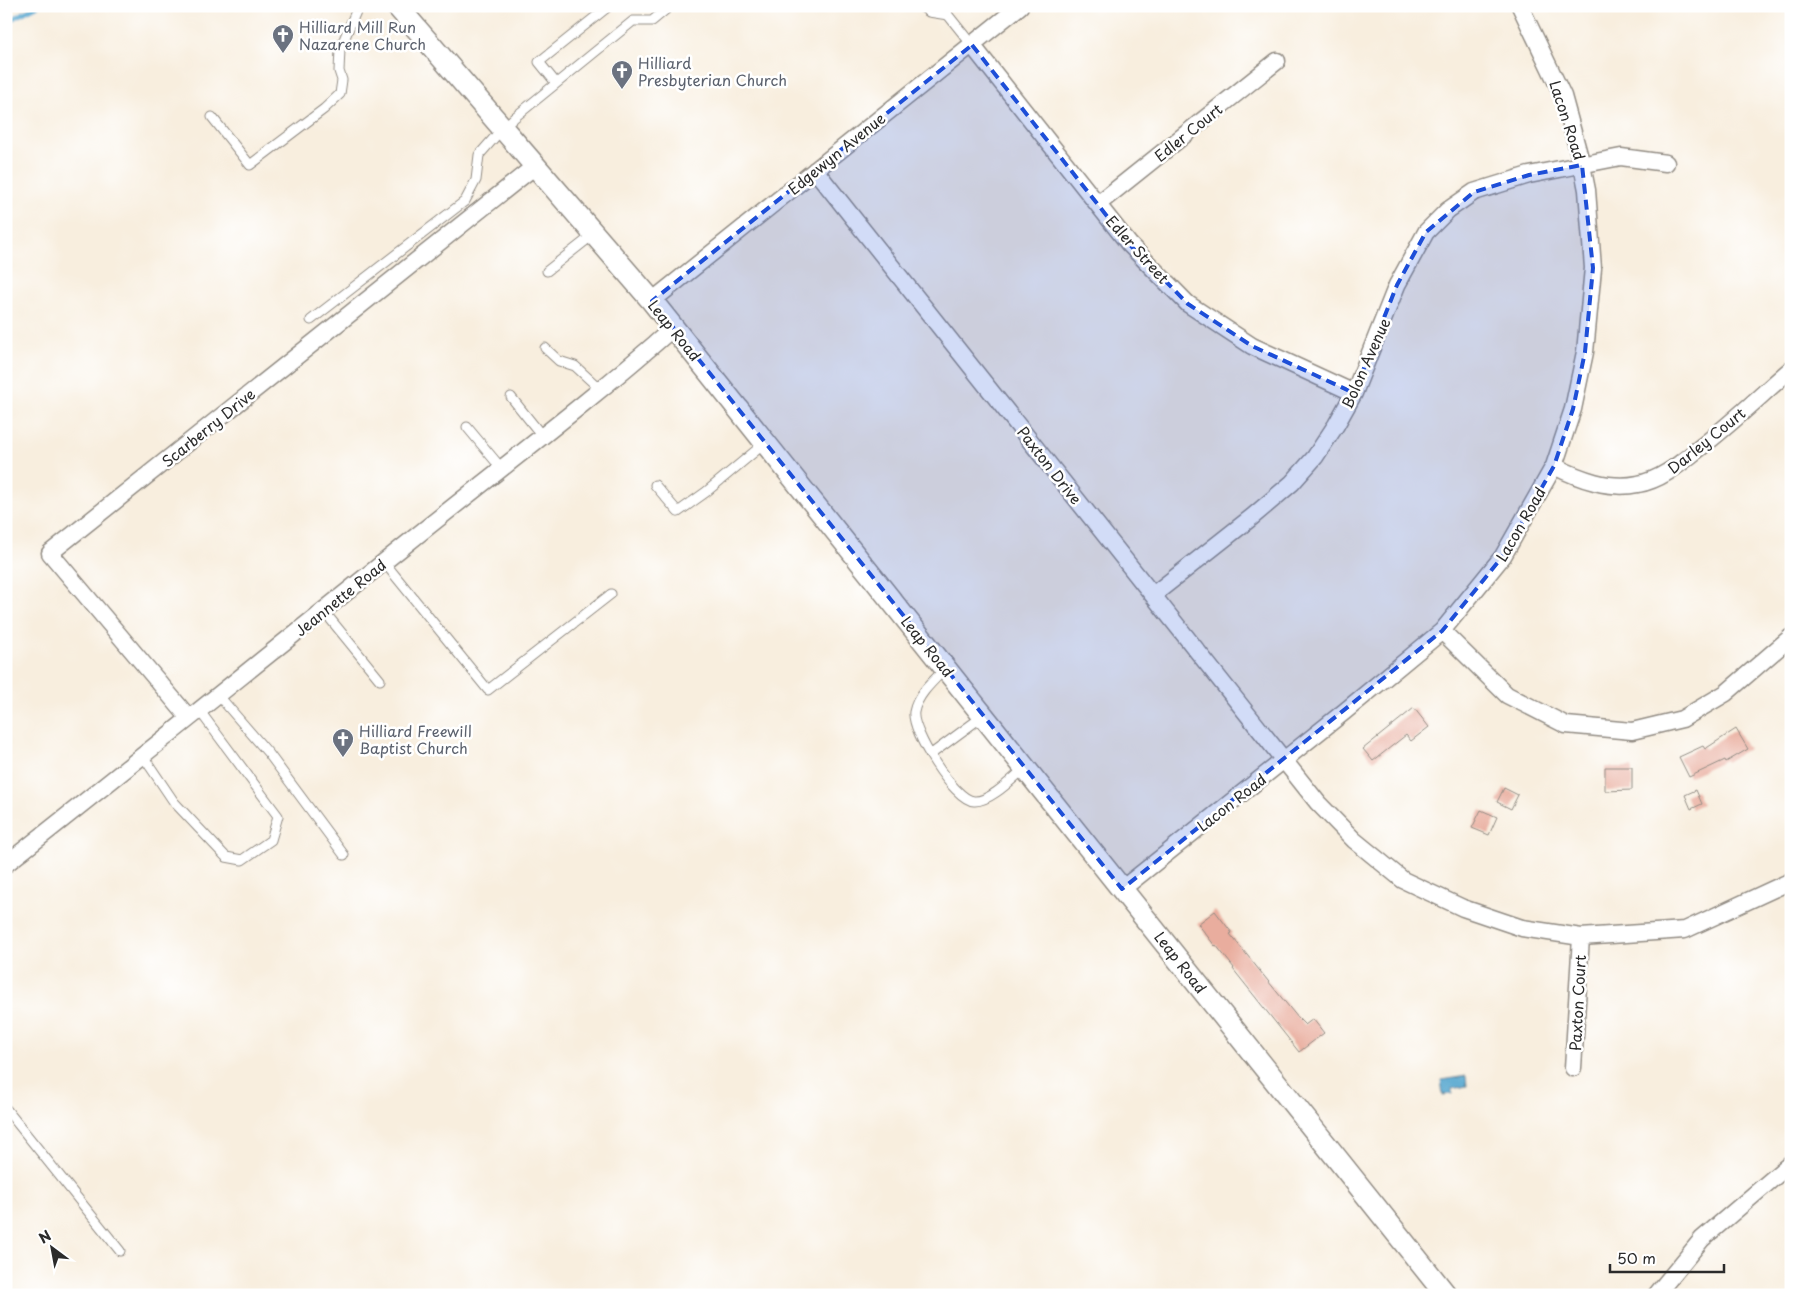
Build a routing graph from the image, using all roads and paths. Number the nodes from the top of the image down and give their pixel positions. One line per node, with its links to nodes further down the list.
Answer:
1 (360, 6): 12 (lane)
2 (397, 6): 13 (street, Leap Road)
3 (609, 6): 11 (lane)
4 (670, 6): 11 (lane)
5 (921, 6): 8 (lane)
6 (1020, 6): 9 (street, Edgewyn Avenue)
7 (1520, 6): 15 (street, Lacon Road)
8 (947, 11): 9 (lane)
9 (972, 45): 17 (street, Edgewyn Avenue); 18 (street, Edler Street)
10 (1277, 61): 18 (street, Edler Court)
11 (556, 83): 13 (lane)
12 (212, 117)
13 (502, 129): 16 (street, Leap Road); 22 (lane)
14 (1666, 163): 15 (street, Bolon Avenue)
15 (1582, 165): 27 (street, Bolon Avenue); 32 (street, Lacon Road)
16 (535, 166): 19 (street, Leap Road); 44 (street, Scarberry Drive)
17 (816, 170): 21 (street, Edgewyn Avenue); 37 (street, Paxton Drive)
18 (1098, 204): 27 (street, Edler Street)
19 (594, 234): 20 (lane); 21 (street, Leap Road)
20 (547, 271)
21 (652, 301): 23 (street, Leap Road)
22 (311, 320)
23 (673, 328): 26 (street, Jeannette Road); 31 (street, Leap Road)
24 (545, 348): 26 (lane)
25 (1791, 369): 32 (street, Darley Court)
26 (601, 390): 30 (street, Jeannette Road)
27 (1354, 393): 37 (street, Bolon Avenue)
28 (511, 397): 30 (lane)
29 (467, 427): 33 (lane)
30 (543, 437): 33 (street, Jeannette Road)
31 (765, 442): 34 (lane); 41 (street, Leap Road)
32 (1554, 466): 39 (street, Lacon Road)
33 (502, 470): 35 (street, Jeannette Road)
34 (655, 485)
35 (384, 562): 36 (lane); 38 (street, Jeannette Road)
36 (611, 594)
37 (1153, 594): 48 (street, Paxton Drive)
38 (323, 610): 42 (lane); 43 (street, Jeannette Road)
39 (1442, 631): 40 (street); 48 (street, Lacon Road)
40 (1791, 637)
41 (946, 668): 45 (street, Leap Road); 46 (lane)
42 (380, 680)
43 (218, 695): 44 (street, Jeannette Road); 50 (lane)
44 (194, 714): 47 (street, Jeannette Road); 47 (lane)
45 (983, 716): 46 (lane); 49 (street, Leap Road)
46 (930, 755): 49 (lane)
47 (143, 756): 51 (street, Jeannette Road)
48 (1284, 760): 53 (street, Lacon Road); 54 (street, Paxton Drive)
49 (1025, 768): 53 (street, Leap Road)
50 (344, 855)
51 (6, 864)
52 (1791, 881): 54 (street, Paxton Drive)
53 (1122, 889): 59 (street, Leap Road)
54 (1580, 937): 55 (street, Paxton Court)
55 (1573, 1068)
56 (6, 1109): 58 (lane)
57 (1791, 1163): 60 (street)
58 (120, 1251)
59 (1446, 1295)
60 (1656, 1295)

